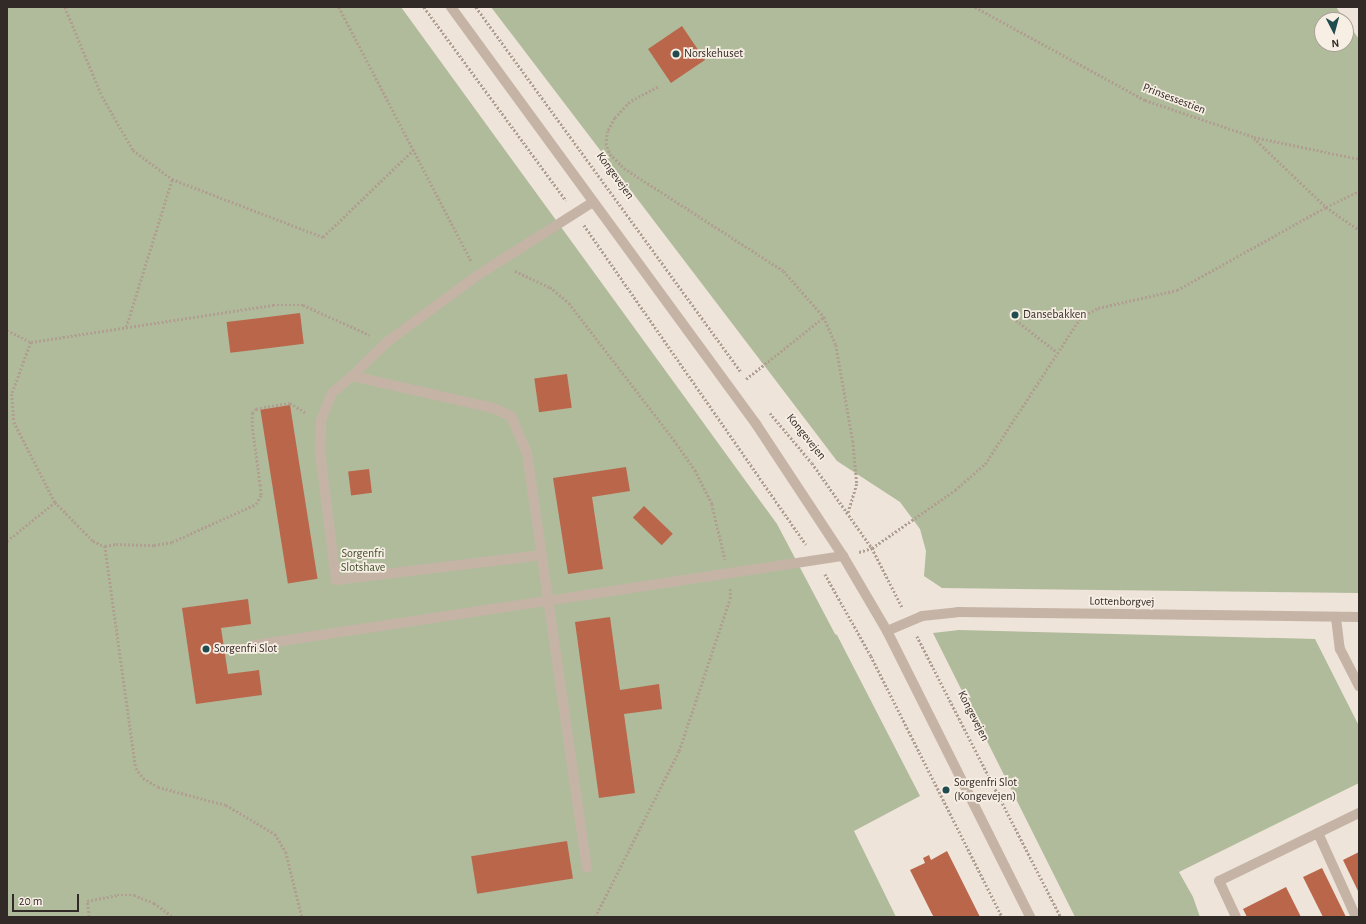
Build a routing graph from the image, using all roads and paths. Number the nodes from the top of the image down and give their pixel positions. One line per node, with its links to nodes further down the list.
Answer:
1 (65, 7): 11 (path)
2 (340, 7): 9 (path)
3 (424, 7): 15 (path)
4 (451, 7): 13 (street)
5 (476, 7): 26 (path, Kongevejen)
6 (975, 7): 8 (path, Prinsessestien)
7 (658, 86): 18 (path)
8 (1254, 137): 10 (path, Prinsessestien); 14 (path)
9 (413, 150): 11 (path); 17 (path)
10 (1359, 159)
11 (172, 179): 20 (path)
12 (1359, 191): 14 (path)
13 (593, 202): 15 (street); 36 (street)
14 (1326, 207): 16 (path); 24 (path)
15 (576, 213): 17 (street); 37 (path)
16 (1359, 230)
17 (478, 275): 23 (street)
18 (824, 317): 26 (path); 31 (path)
19 (1016, 320): 24 (path)
20 (126, 327): 22 (path); 23 (path)
21 (7, 330): 22 (path)
22 (31, 342): 30 (path)
23 (387, 342): 25 (street)
24 (1057, 352): 34 (path)
25 (352, 376): 29 (street); 35 (street)
26 (746, 379): 27 (path, Kongevejen)
27 (750, 385)
28 (770, 412): 31 (path, Kongevejen)
29 (321, 420): 33 (path); 35 (street)
30 (55, 502): 32 (path); 33 (path)
31 (848, 513): 34 (path, Kongevejen)
32 (7, 541)
33 (104, 546): 50 (path)
34 (872, 548): 36 (path); 41 (path, Kongevejen)
35 (542, 555): 38 (street)
36 (843, 556): 37 (street); 42 (street)
37 (817, 560): 38 (street); 51 (path)
38 (548, 601): 43 (street); 47 (street)
39 (1359, 617): 40 (street, Lottenborgvej)
40 (1336, 618): 41 (street, Lottenborgvej); 44 (street)
41 (910, 621): 42 (street, Lottenborgvej); 53 (path, Kongevejen)
42 (887, 631): 52 (street)
43 (255, 645)
44 (1359, 686)
45 (1359, 813): 46 (street)
46 (1318, 833): 54 (street); 55 (street)
47 (587, 868)
48 (89, 917): 49 (path)
49 (173, 917)
50 (302, 917)
51 (1002, 917)
52 (1030, 917)
53 (1061, 917)
54 (1236, 917)
55 (1356, 917)

